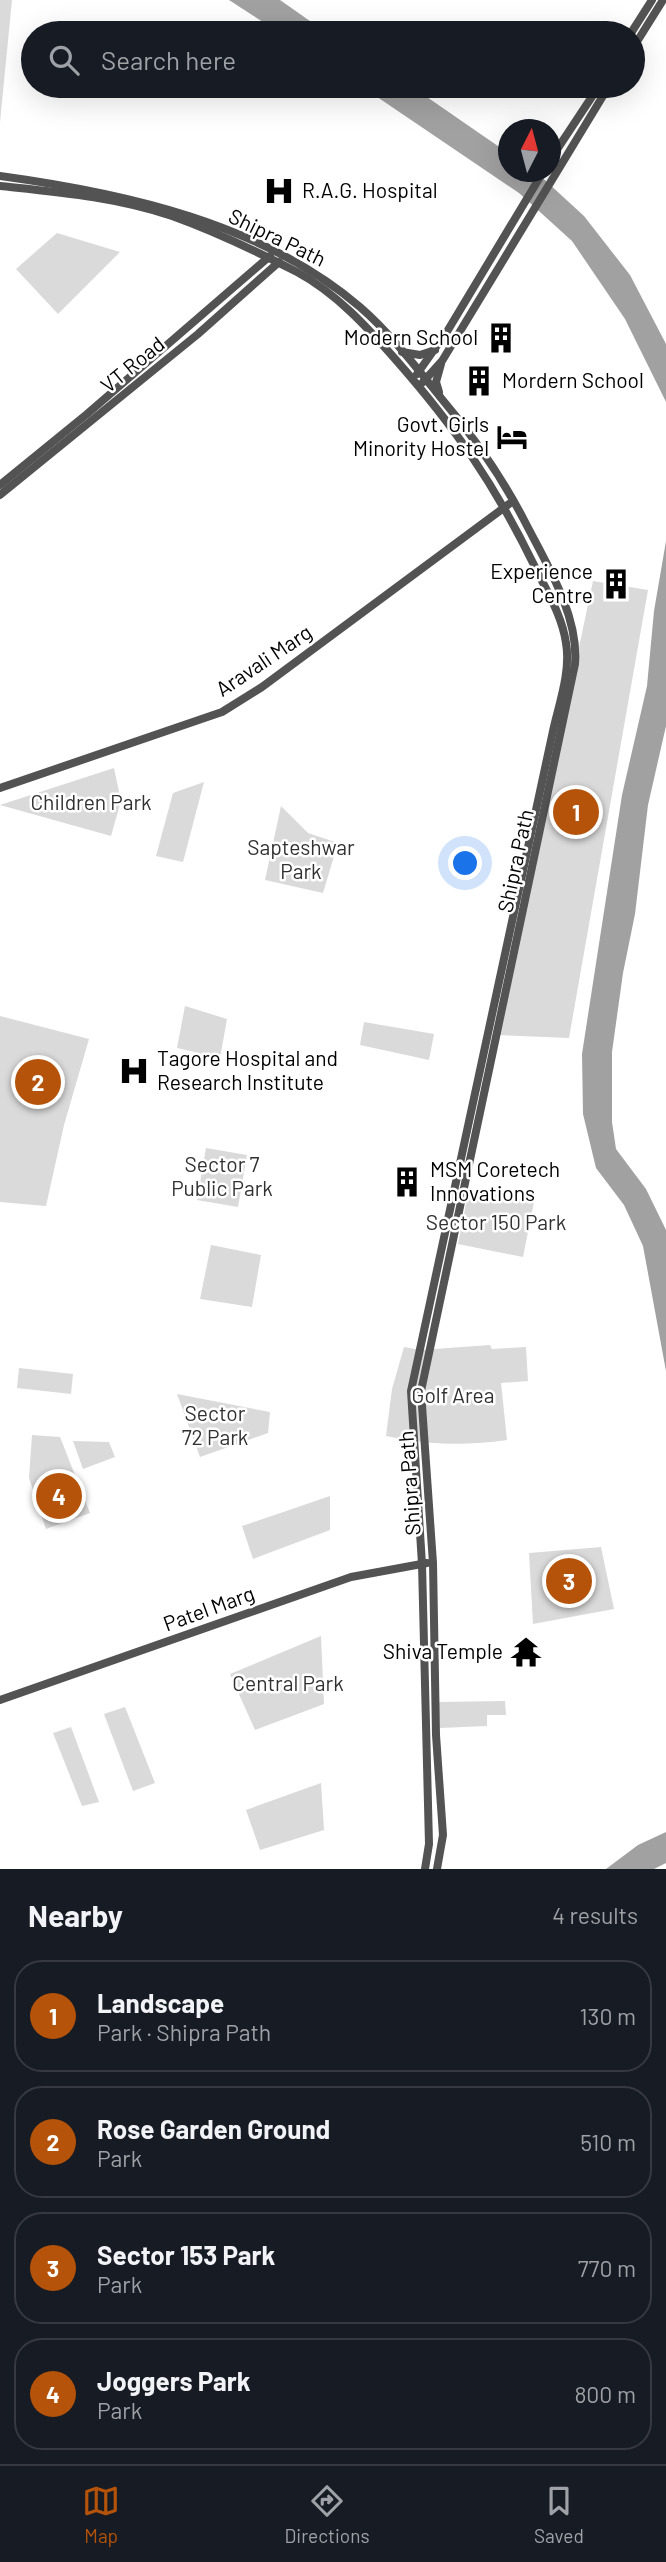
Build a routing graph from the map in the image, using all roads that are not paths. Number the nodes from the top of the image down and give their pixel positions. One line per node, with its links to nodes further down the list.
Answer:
1 (652, 0): 3 (street)
2 (663, 0): 4 (street)
3 (639, 21)
4 (645, 29)
5 (591, 98): 7 (street)
6 (602, 98): 15 (street)
7 (561, 145)
8 (0, 176): 11 (street, Shipra Path)
9 (537, 182): 13 (street)
10 (0, 186): 11 (street, Shipra Path)
11 (270, 255): 12 (street, Shipra Path); 20 (street, VT Road)
12 (280, 260): 14 (street, Shipra Path); 17 (street, Shipra Path); 21 (street, VT Road)
13 (435, 350): 14 (street); 16 (street)
14 (402, 352): 16 (street, Shipra Path)
15 (442, 361): 18 (street); 19 (street)
16 (419, 371): 17 (street); 18 (street, Shipra Path)
17 (412, 378): 18 (street, Shipra Path)
18 (423, 382): 19 (street, Shipra Path); 23 (street, Shipra Path)
19 (441, 398): 22 (street, Shipra Path)
20 (0, 485)
21 (0, 495)
22 (514, 501): 23 (street, Aravali Marg); 25 (street, Shipra Path)
23 (506, 506): 24 (street, Aravali Marg); 26 (street, Shipra Path)
24 (0, 788)
25 (433, 1563): 26 (street, Patel Marg); 29 (street, Shipra Path)
26 (422, 1564): 27 (street, Patel Marg); 28 (street, Shipra Path)
27 (0, 1700)
28 (425, 1869)
29 (437, 1869)

